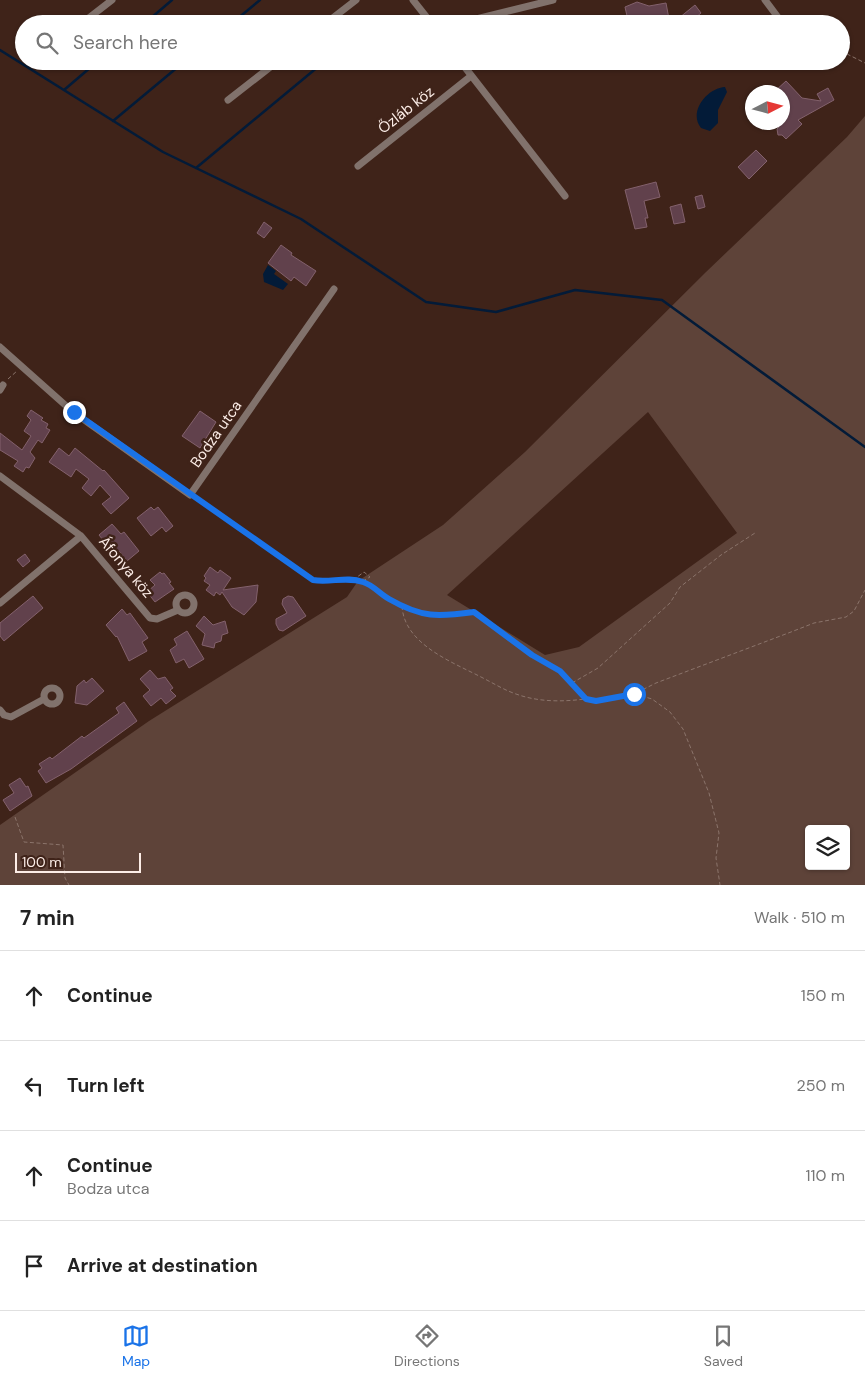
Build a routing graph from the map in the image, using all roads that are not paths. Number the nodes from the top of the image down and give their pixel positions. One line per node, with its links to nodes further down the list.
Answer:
1 (112, 0): 6 (street)
2 (356, 0): 7 (street)
3 (413, 0): 8 (street)
4 (553, 0): 9 (street)
5 (765, 0): 10 (street)
6 (93, 15)
7 (337, 15)
8 (425, 15)
9 (492, 15)
10 (776, 15)
11 (266, 70): 14 (street)
12 (467, 70): 13 (street)
13 (471, 76): 15 (street, Őzláb köz); 16 (street)
14 (228, 100)
15 (358, 166)
16 (565, 196)
17 (334, 289): 18 (street, Bodza utca)
18 (0, 347)
19 (0, 476): 20 (street)
20 (81, 536): 21 (street); 22 (street, Áfonya köz)
21 (0, 602)
22 (178, 610)
23 (44, 699): 24 (street)
24 (0, 710)

